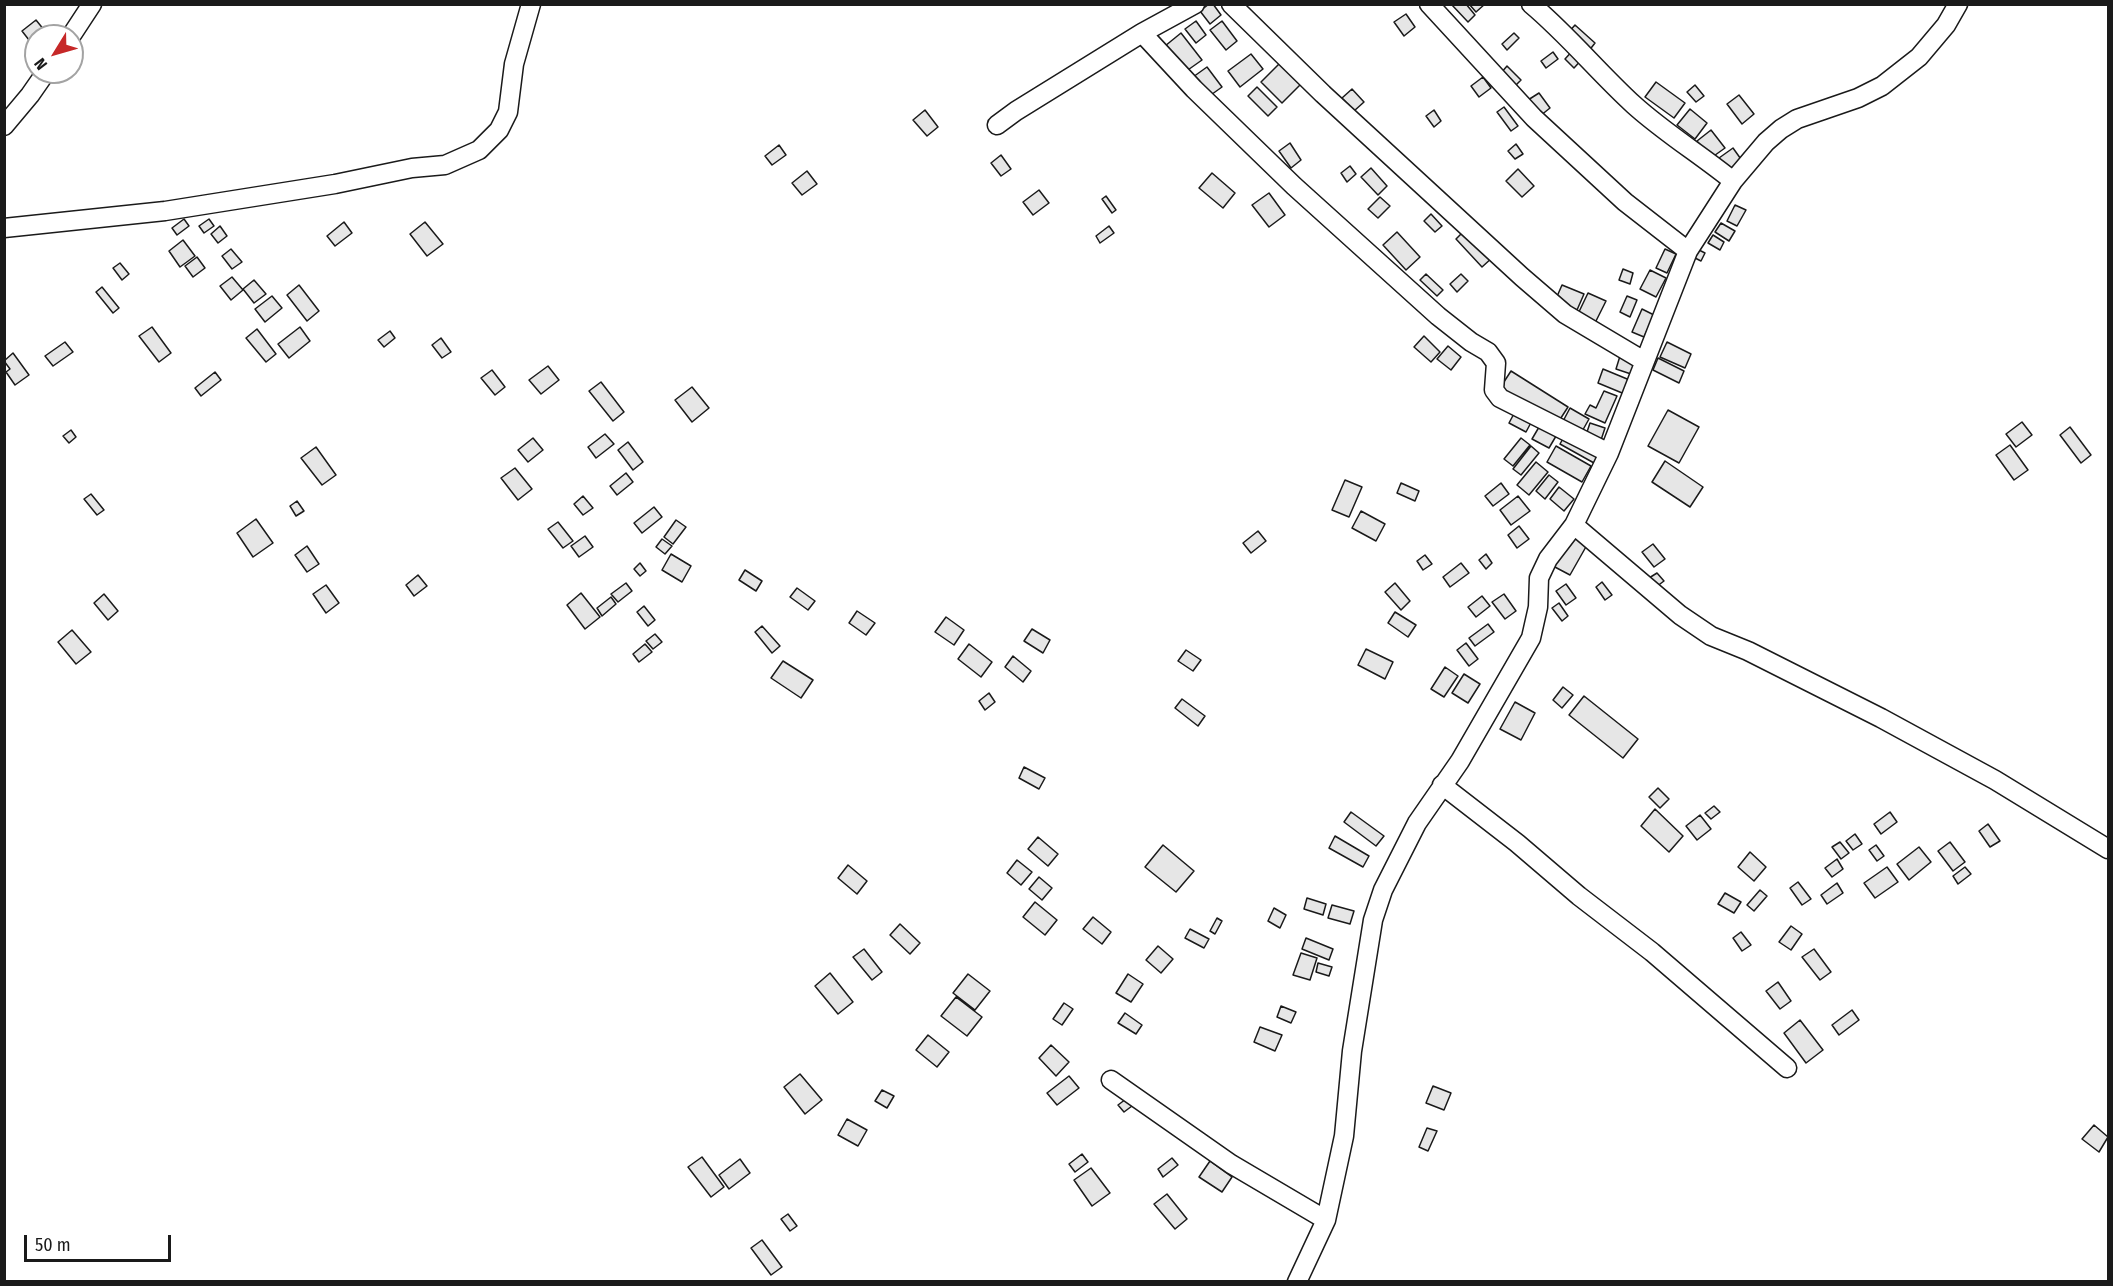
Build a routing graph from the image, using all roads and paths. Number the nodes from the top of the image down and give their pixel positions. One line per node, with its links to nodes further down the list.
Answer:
1 (92, 4): 8 (street)
2 (531, 4): 14 (street)
3 (1196, 4): 9 (street)
4 (1231, 4): 16 (street)
5 (1429, 4): 15 (street)
6 (1531, 4): 13 (street)
7 (1958, 4): 13 (street)
8 (78, 24)
9 (1142, 33): 11 (street); 17 (street)
10 (38, 84): 12 (street)
11 (997, 125)
12 (4, 126)
13 (1733, 182): 15 (street)
14 (4, 228)
15 (1688, 251): 16 (street)
16 (1644, 361): 17 (street)
17 (1609, 453): 18 (street)
18 (1574, 525): 19 (street); 20 (street)
19 (1442, 785): 21 (street); 23 (street)
20 (2108, 848)
21 (1787, 1068)
22 (1111, 1080): 23 (street)
23 (1326, 1220): 24 (street)
24 (1297, 1281)

